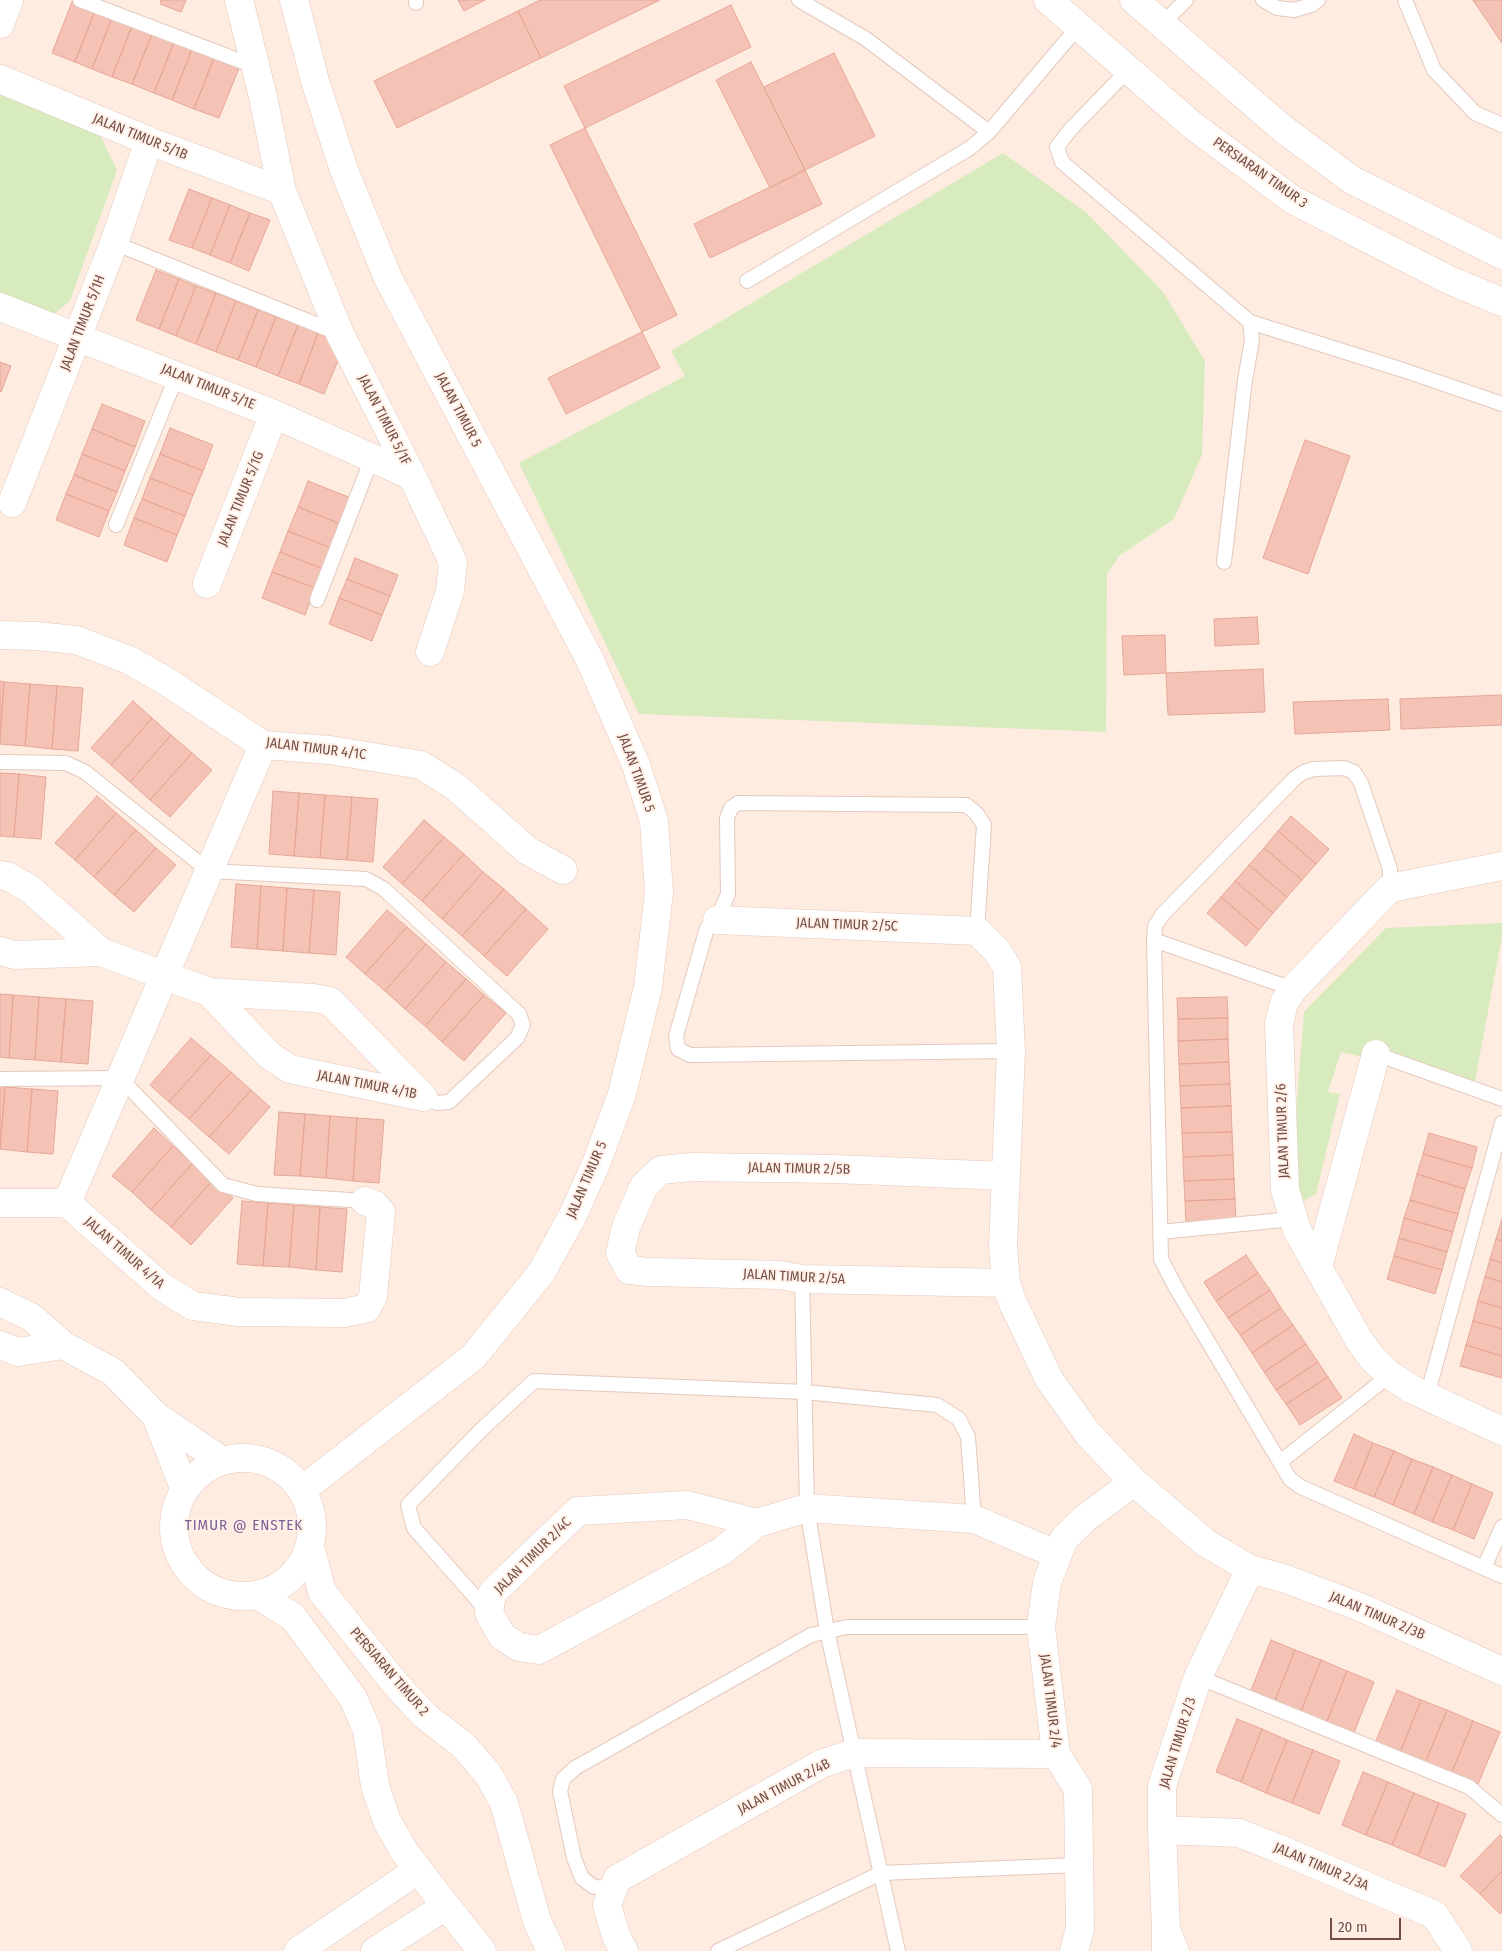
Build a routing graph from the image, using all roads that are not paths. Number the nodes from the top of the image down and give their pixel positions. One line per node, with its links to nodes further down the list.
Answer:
1 (9, 0): 12 (street)
2 (80, 0): 15 (lane)
3 (239, 0): 15 (street, JALAN TIMUR 5/1F)
4 (294, 0): 86 (street, JALAN TIMUR 5)
5 (799, 0): 19 (lane)
6 (1048, 0): 14 (street, PERSIARAN TIMUR 3)
7 (1134, 0): 13 (street)
8 (1186, 0): 13 (lane)
9 (1263, 0): 10 (lane)
10 (1318, 0)
11 (1405, 0): 18 (lane)
12 (0, 24)
13 (1162, 24): 23 (street)
14 (1078, 27): 16 (street, PERSIARAN TIMUR 3); 19 (lane)
15 (256, 67): 21 (street, JALAN TIMUR 5/1F)
16 (1129, 69): 25 (street, PERSIARAN TIMUR 3); 27 (lane)
17 (0, 79): 20 (street, JALAN TIMUR 5/1B)
18 (1502, 125)
19 (989, 132): 24 (lane)
20 (149, 141): 21 (street, JALAN TIMUR 5/1B); 22 (street, JALAN TIMUR 5/1H)
21 (282, 191): 28 (street, JALAN TIMUR 5/1F)
22 (114, 243): 28 (lane); 29 (street, JALAN TIMUR 5/1H)
23 (1502, 255)
24 (747, 281)
25 (1502, 302)
26 (0, 307): 29 (street, JALAN TIMUR 5/1E)
27 (1250, 322): 31 (lane); 37 (lane)
28 (340, 334): 34 (street, JALAN TIMUR 5/1F)
29 (77, 337): 30 (street, JALAN TIMUR 5/1E); 35 (street, JALAN TIMUR 5/1H)
30 (177, 375): 32 (street, JALAN TIMUR 5/1E); 36 (lane)
31 (1502, 404)
32 (274, 414): 33 (street, JALAN TIMUR 5/1E); 38 (street, JALAN TIMUR 5/1G)
33 (372, 458): 34 (street, JALAN TIMUR 5/1E); 39 (lane)
34 (412, 476): 41 (street, JALAN TIMUR 5/1F)
35 (12, 503)
36 (116, 525)
37 (1224, 562)
38 (207, 584)
39 (317, 600)
40 (0, 635): 42 (street, JALAN TIMUR 4/1C)
41 (430, 652)
42 (263, 745): 45 (street, JALAN TIMUR 4/1C); 46 (street)
43 (0, 762): 46 (lane)
44 (1502, 866): 48 (street)
45 (563, 870)
46 (209, 871): 54 (street); 61 (lane)
47 (0, 875): 53 (street, JALAN TIMUR 4/1B)
48 (1390, 888): 51 (lane); 55 (street, JALAN TIMUR 2/6)
49 (717, 920): 50 (street, JALAN TIMUR 2/5C); 50 (lane); 57 (lane)
50 (976, 931): 57 (street, JALAN TIMUR 2/3B)
51 (1154, 940): 55 (lane); 70 (lane)
52 (0, 951): 53 (street, JALAN TIMUR 4/1B)
53 (101, 952): 54 (street, JALAN TIMUR 4/1B)
54 (165, 975): 56 (street, JALAN TIMUR 4/1B); 59 (street)
55 (1293, 989): 68 (street, JALAN TIMUR 2/6)
56 (208, 992): 61 (street, JALAN TIMUR 4/1B); 61 (street, JALAN TIMUR 4/1B)
57 (1011, 1051): 64 (street, JALAN TIMUR 2/3B)
58 (1376, 1054): 62 (lane); 71 (street)
59 (120, 1078): 60 (lane); 65 (lane); 67 (street)
60 (0, 1079)
61 (424, 1097)
62 (1502, 1099)
63 (1502, 1123): 79 (lane)
64 (1005, 1176): 69 (street, JALAN TIMUR 2/5B); 73 (street, JALAN TIMUR 2/3B)
65 (365, 1201): 67 (street, JALAN TIMUR 4/1A)
66 (0, 1203): 67 (street)
67 (67, 1203)
68 (1293, 1219): 70 (lane); 71 (street, JALAN TIMUR 2/6)
69 (626, 1227): 72 (street, JALAN TIMUR 2/5A)
70 (1160, 1232): 83 (lane)
71 (1318, 1267): 77 (street, JALAN TIMUR 2/6)
72 (802, 1279): 73 (street, JALAN TIMUR 2/5A); 78 (lane)
73 (1006, 1283): 84 (street, JALAN TIMUR 2/3B)
74 (0, 1302): 76 (street)
75 (0, 1345): 76 (street)
76 (63, 1345): 80 (street)
77 (1390, 1376): 79 (street, JALAN TIMUR 2/6); 83 (lane)
78 (805, 1392): 87 (lane); 88 (lane); 97 (lane)
79 (1427, 1396): 81 (street, JALAN TIMUR 2/6)
80 (156, 1416): 82 (street); 85 (street)
81 (1502, 1431)
82 (221, 1460): 85 (street, PERSIARAN TIMUR 2); 86 (street, PERSIARAN TIMUR 2)
83 (1280, 1462): 94 (lane)
84 (1134, 1482): 92 (street, JALAN TIMUR 2/4); 93 (street, JALAN TIMUR 2/3B)
85 (184, 1488): 96 (street, PERSIARAN TIMUR 2)
86 (302, 1490): 91 (street, PERSIARAN TIMUR 2)
87 (806, 1508): 88 (street, JALAN TIMUR 2/4C); 89 (street, JALAN TIMUR 2/4C); 99 (lane)
88 (974, 1519): 92 (street, JALAN TIMUR 2/4C)
89 (757, 1523): 97 (street, JALAN TIMUR 2/4C); 97 (street, JALAN TIMUR 2/4C)
90 (1502, 1527): 94 (lane)
91 (310, 1546): 96 (street, PERSIARAN TIMUR 2); 115 (street, PERSIARAN TIMUR 2)
92 (1058, 1555): 98 (street, JALAN TIMUR 2/4)
93 (1250, 1568): 100 (street, JALAN TIMUR 2/3B); 101 (street, JALAN TIMUR 2/3)
94 (1484, 1568): 95 (lane)
95 (1502, 1576)
96 (257, 1595): 107 (street)
97 (489, 1613)
98 (1041, 1627): 99 (lane); 103 (street, JALAN TIMUR 2/4)
99 (827, 1631): 102 (lane); 109 (lane)
100 (1502, 1671)
101 (1198, 1678): 104 (lane); 105 (street, JALAN TIMUR 2/3)
102 (854, 1753): 103 (street, JALAN TIMUR 2/4B); 108 (lane); 109 (street, JALAN TIMUR 2/4B)
103 (1056, 1754): 106 (street, JALAN TIMUR 2/4)
104 (1502, 1815)
105 (1162, 1830): 111 (street, JALAN TIMUR 2/3); 120 (street, JALAN TIMUR 2/3A)
106 (1079, 1866): 108 (lane); 119 (street, JALAN TIMUR 2/4)
107 (418, 1870): 110 (street); 112 (street)
108 (881, 1873): 117 (lane); 118 (lane)
109 (616, 1883): 116 (street)
110 (446, 1906): 113 (street); 114 (street)
111 (1169, 1944)
112 (298, 1951)
113 (375, 1951)
114 (482, 1951)
115 (552, 1951)
116 (624, 1951)
117 (718, 1951)
118 (898, 1951)
119 (1074, 1951)
120 (1458, 1951)

